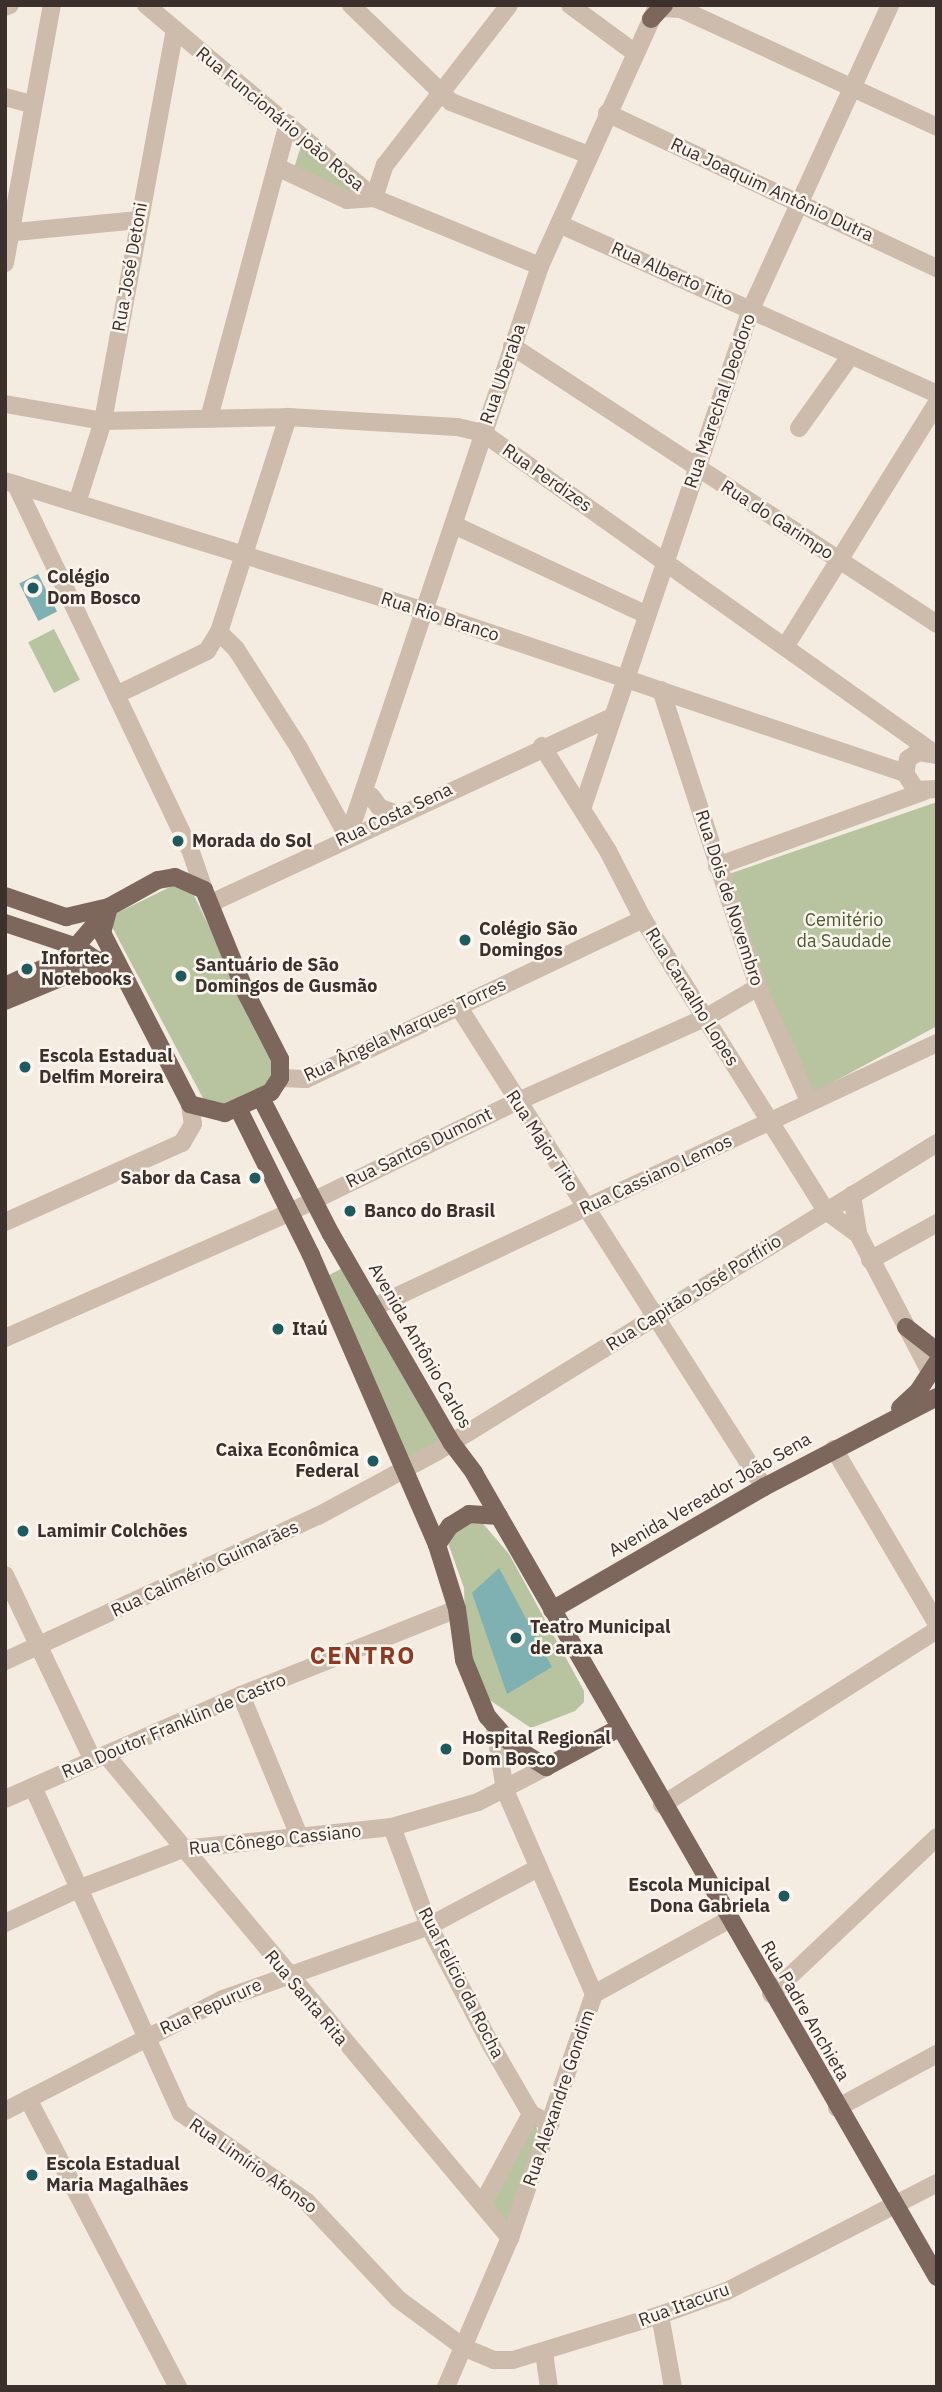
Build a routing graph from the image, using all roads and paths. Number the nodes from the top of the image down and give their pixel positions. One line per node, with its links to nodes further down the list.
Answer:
1 (52, 5): 13 (street)
2 (146, 5): 8 (street, Rua Funcionário joão Rosa)
3 (351, 5): 11 (street)
4 (509, 5): 11 (street)
5 (570, 5): 9 (street)
6 (890, 5): 10 (street, Rua Marechal Deodoro)
7 (657, 9): 9 (street, Rua Uberaba); 10 (street)
8 (175, 30): 15 (street, Rua Funcionário joão Rosa); 21 (street, Rua José Detoni)
9 (635, 53): 14 (street, Rua Uberaba)
10 (851, 87): 16 (street); 20 (street, Rua Marechal Deodoro)
11 (442, 92): 17 (street); 19 (street)
12 (5, 97): 13 (street)
13 (31, 104): 23 (street)
14 (607, 113): 17 (street, Rua Uberaba); 20 (street, Rua Joaquim Antônio Dutra)
15 (288, 123): 18 (street); 19 (street, Rua Funcionário joão Rosa)
16 (937, 127)
17 (589, 155): 22 (street, Rua Uberaba)
18 (276, 167): 19 (street); 34 (street)
19 (374, 198): 25 (street, Rua Funcionário joão Rosa)
20 (798, 202): 26 (street, Rua Joaquim Antônio Dutra); 27 (street, Rua Marechal Deodoro)
21 (138, 220): 23 (street); 35 (street, Rua José Detoni)
22 (559, 224): 25 (street, Rua Uberaba); 27 (street, Rua Alberto Tito)
23 (8, 233): 24 (street)
24 (5, 262)
25 (540, 266): 28 (street, Rua Uberaba)
26 (937, 268)
27 (751, 309): 29 (street, Rua Alberto Tito); 38 (street, Rua Marechal Deodoro)
28 (512, 346): 37 (street, Rua Uberaba); 38 (street, Rua do Garimpo)
29 (849, 358): 30 (street, Rua Alberto Tito); 36 (street)
30 (937, 394)
31 (937, 403): 44 (street)
32 (5, 404): 35 (street, Rua Perdizes)
33 (288, 417): 34 (street, Rua Perdizes); 37 (street, Rua Perdizes); 42 (street)
34 (209, 418): 35 (street, Rua Perdizes)
35 (103, 421): 40 (street, Rua José Detoni)
36 (799, 428)
37 (483, 433): 41 (street, Rua Uberaba); 43 (street, Rua Perdizes)
38 (696, 467): 43 (street, Rua Marechal Deodoro); 44 (street, Rua do Garimpo)
39 (11, 483): 40 (street, Rua Rio Branco); 52 (street)
40 (77, 503): 42 (street, Rua Rio Branco)
41 (453, 525): 45 (street, Rua Uberaba); 46 (street)
42 (242, 554): 45 (street, Rua Rio Branco); 48 (street)
43 (664, 561): 46 (street, Rua Marechal Deodoro); 49 (street, Rua Perdizes)
44 (839, 561): 47 (street, Rua do Garimpo); 49 (street)
45 (425, 611): 50 (street, Rua Rio Branco); 60 (street, Rua Uberaba)
46 (647, 615): 50 (street, Rua Marechal Deodoro)
47 (937, 624)
48 (219, 632): 52 (street); 58 (street)
49 (785, 647): 54 (street, Rua Perdizes)
50 (625, 679): 51 (street, Rua Rio Branco); 53 (street, Rua Marechal Deodoro)
51 (662, 690): 57 (street, Rua Rio Branco); 64 (street, Rua Dois de Novembro)
52 (116, 695): 66 (street)
53 (610, 718): 55 (street, Rua Costa Sena); 61 (street, Rua Marechal Deodoro)
54 (899, 727): 56 (street, Rua Perdizes); 57 (street, Rua Perdizes)
55 (542, 746): 61 (street, Rua Carvalho Lopes); 62 (street, Rua Costa Sena)
56 (936, 754): 57 (street)
57 (909, 763): 59 (street)
58 (321, 783): 60 (street); 63 (street)
59 (930, 790): 64 (street)
60 (364, 797): 62 (street); 63 (street, Rua Uberaba)
61 (582, 809): 68 (street, Rua Carvalho Lopes)
62 (397, 814): 63 (street, Rua Costa Sena)
63 (353, 834): 66 (street, Rua Costa Sena)
64 (717, 866): 73 (street, Rua Dois de Novembro)
65 (5, 896): 67 (main road)
66 (207, 897): 67 (main road); 78 (main road)
67 (109, 907): 70 (main road); 71 (main road)
68 (643, 919): 75 (street, Rua Ângela Marques Torres); 76 (street, Rua Carvalho Lopes)
69 (5, 923): 70 (main road)
70 (77, 947): 71 (main road); 72 (main road)
71 (109, 958): 74 (main road); 82 (main road)
72 (5, 986)
73 (758, 987): 76 (street, Rua Santos Dumont); 80 (street, Rua Dois de Novembro)
74 (5, 1001)
75 (458, 1006): 78 (street, Rua Ângela Marques Torres); 81 (street, Rua Major Tito)
76 (705, 1018): 81 (street, Rua Santos Dumont); 84 (street, Rua Carvalho Lopes)
77 (937, 1043): 80 (street, Rua Cassiano Lemos)
78 (280, 1077): 79 (main road)
79 (261, 1098): 83 (main road); 87 (main road, Avenida Antônio Carlos)
80 (809, 1101): 84 (street, Rua Cassiano Lemos)
81 (516, 1102): 87 (street, Rua Santos Dumont); 88 (street, Rua Major Tito)
82 (190, 1104): 83 (main road); 91 (street)
83 (239, 1110): 90 (main road)
84 (769, 1122): 88 (street, Rua Cassiano Lemos); 89 (street, Rua Carvalho Lopes)
85 (937, 1143): 86 (street, Rua Capitão José Porfírio)
86 (852, 1195): 89 (street, Rua Capitão José Porfírio); 93 (street, Rua Carvalho Lopes)
87 (312, 1199): 90 (street, Rua Santos Dumont); 95 (main road, Avenida Antônio Carlos)
88 (586, 1208): 95 (street, Rua Cassiano Lemos); 96 (street, Rua Major Tito)
89 (826, 1211): 93 (street, Rua Carvalho Lopes); 96 (street, Rua Capitão José Porfírio)
90 (288, 1213): 98 (street, Rua Santos Dumont); 105 (main road)
91 (5, 1222)
92 (937, 1223): 94 (street)
93 (858, 1234): 94 (street, Rua Carvalho Lopes)
94 (870, 1260): 97 (street, Rua Carvalho Lopes)
95 (374, 1307): 103 (main road, Avenida Antônio Carlos)
96 (658, 1316): 103 (street, Rua Capitão José Porfírio); 106 (street, Rua Major Tito)
97 (906, 1328): 99 (main road); 100 (street, Rua Carvalho Lopes)
98 (5, 1338)
99 (937, 1351)
100 (935, 1371): 102 (main road, Avenida Vereador João Sena)
101 (937, 1397): 102 (main road, Avenida Vereador João Sena)
102 (890, 1418): 104 (main road, Avenida Vereador João Sena)
103 (451, 1442): 105 (street, Rua Capitão José Porfírio); 107 (main road, Avenida Antônio Carlos)
104 (834, 1449): 106 (main road, Avenida Vereador João Sena); 112 (street)
105 (402, 1471): 108 (main road); 114 (street, Rua Calimério Guimarães)
106 (764, 1487): 111 (main road, Avenida Vereador João Sena)
107 (499, 1516): 108 (main road); 111 (main road, Avenida Antônio Carlos)
108 (438, 1545): 110 (main road)
109 (5, 1575): 114 (street, Rua Santa Rita)
110 (457, 1609): 116 (street, Rua Doutor Franklin de Castro); 117 (main road)
111 (552, 1610): 118 (main road, Avenida Antônio Carlos)
112 (937, 1624)
113 (937, 1630): 124 (street)
114 (37, 1647): 115 (street, Rua Calimério Guimarães); 119 (street, Rua Santa Rita)
115 (5, 1661)
116 (241, 1695): 119 (street, Rua Doutor Franklin de Castro); 127 (street)
117 (495, 1728): 120 (main road); 122 (street, Rua Alexandre Gondim)
118 (619, 1728): 120 (main road); 124 (main road, Rua Padre Anchieta)
119 (100, 1757): 121 (street, Rua Doutor Franklin de Castro); 128 (street, Rua Santa Rita)
120 (546, 1767): 122 (street, Rua Cônego Cassiano)
121 (33, 1787): 123 (street, Rua Doutor Franklin de Castro); 130 (street, Rua Limírio Afonso)
122 (505, 1790): 125 (street, Rua Cônego Cassiano); 129 (street, Rua Alexandre Gondim)
123 (5, 1799)
124 (662, 1805): 131 (main road, Rua Padre Anchieta)
125 (391, 1827): 127 (street, Rua Cônego Cassiano); 133 (street, Rua Felício da Rocha)
126 (937, 1837): 136 (street)
127 (300, 1838): 128 (street, Rua Cônego Cassiano)
128 (183, 1849): 130 (street, Rua Cônego Cassiano); 134 (street, Rua Santa Rita)
129 (538, 1868): 133 (street, Rua Pepurure); 135 (street, Rua Alexandre Gondim)
130 (78, 1889): 132 (street, Rua Cônego Cassiano); 137 (street, Rua Limírio Afonso)
131 (728, 1920): 135 (street); 136 (main road, Rua Padre Anchieta)
132 (5, 1923)
133 (429, 1926): 134 (street, Rua Pepurure); 142 (street, Rua Felício da Rocha)
134 (286, 1974): 137 (street, Rua Pepurure); 145 (street, Rua Santa Rita)
135 (594, 1994): 143 (street, Rua Alexandre Gondim)
136 (771, 1994): 140 (main road, Rua Padre Anchieta)
137 (143, 2039): 139 (street, Rua Pepurure); 150 (street, Rua Limírio Afonso)
138 (937, 2054): 140 (street)
139 (29, 2099): 141 (street, Rua Pepurure); 152 (street)
140 (836, 2108): 146 (main road, Rua Padre Anchieta)
141 (5, 2111)
142 (531, 2114): 143 (street); 145 (street)
143 (551, 2124): 147 (street, Rua Alexandre Gondim)
144 (937, 2183): 146 (street, Rua Itacuru)
145 (482, 2204): 147 (street, Rua Santa Rita)
146 (892, 2204): 148 (main road, Rua Padre Anchieta); 149 (street, Rua Itacuru)
147 (510, 2238): 150 (street, Rua Alexandre Gondim)
148 (937, 2277)
149 (660, 2315): 151 (street, Rua Itacuru); 155 (street)
150 (463, 2347): 151 (street, Rua Itacuru); 153 (street, Rua Alexandre Gondim)
151 (544, 2352): 154 (street)
152 (178, 2387)
153 (446, 2387)
154 (549, 2387)
155 (673, 2387)

